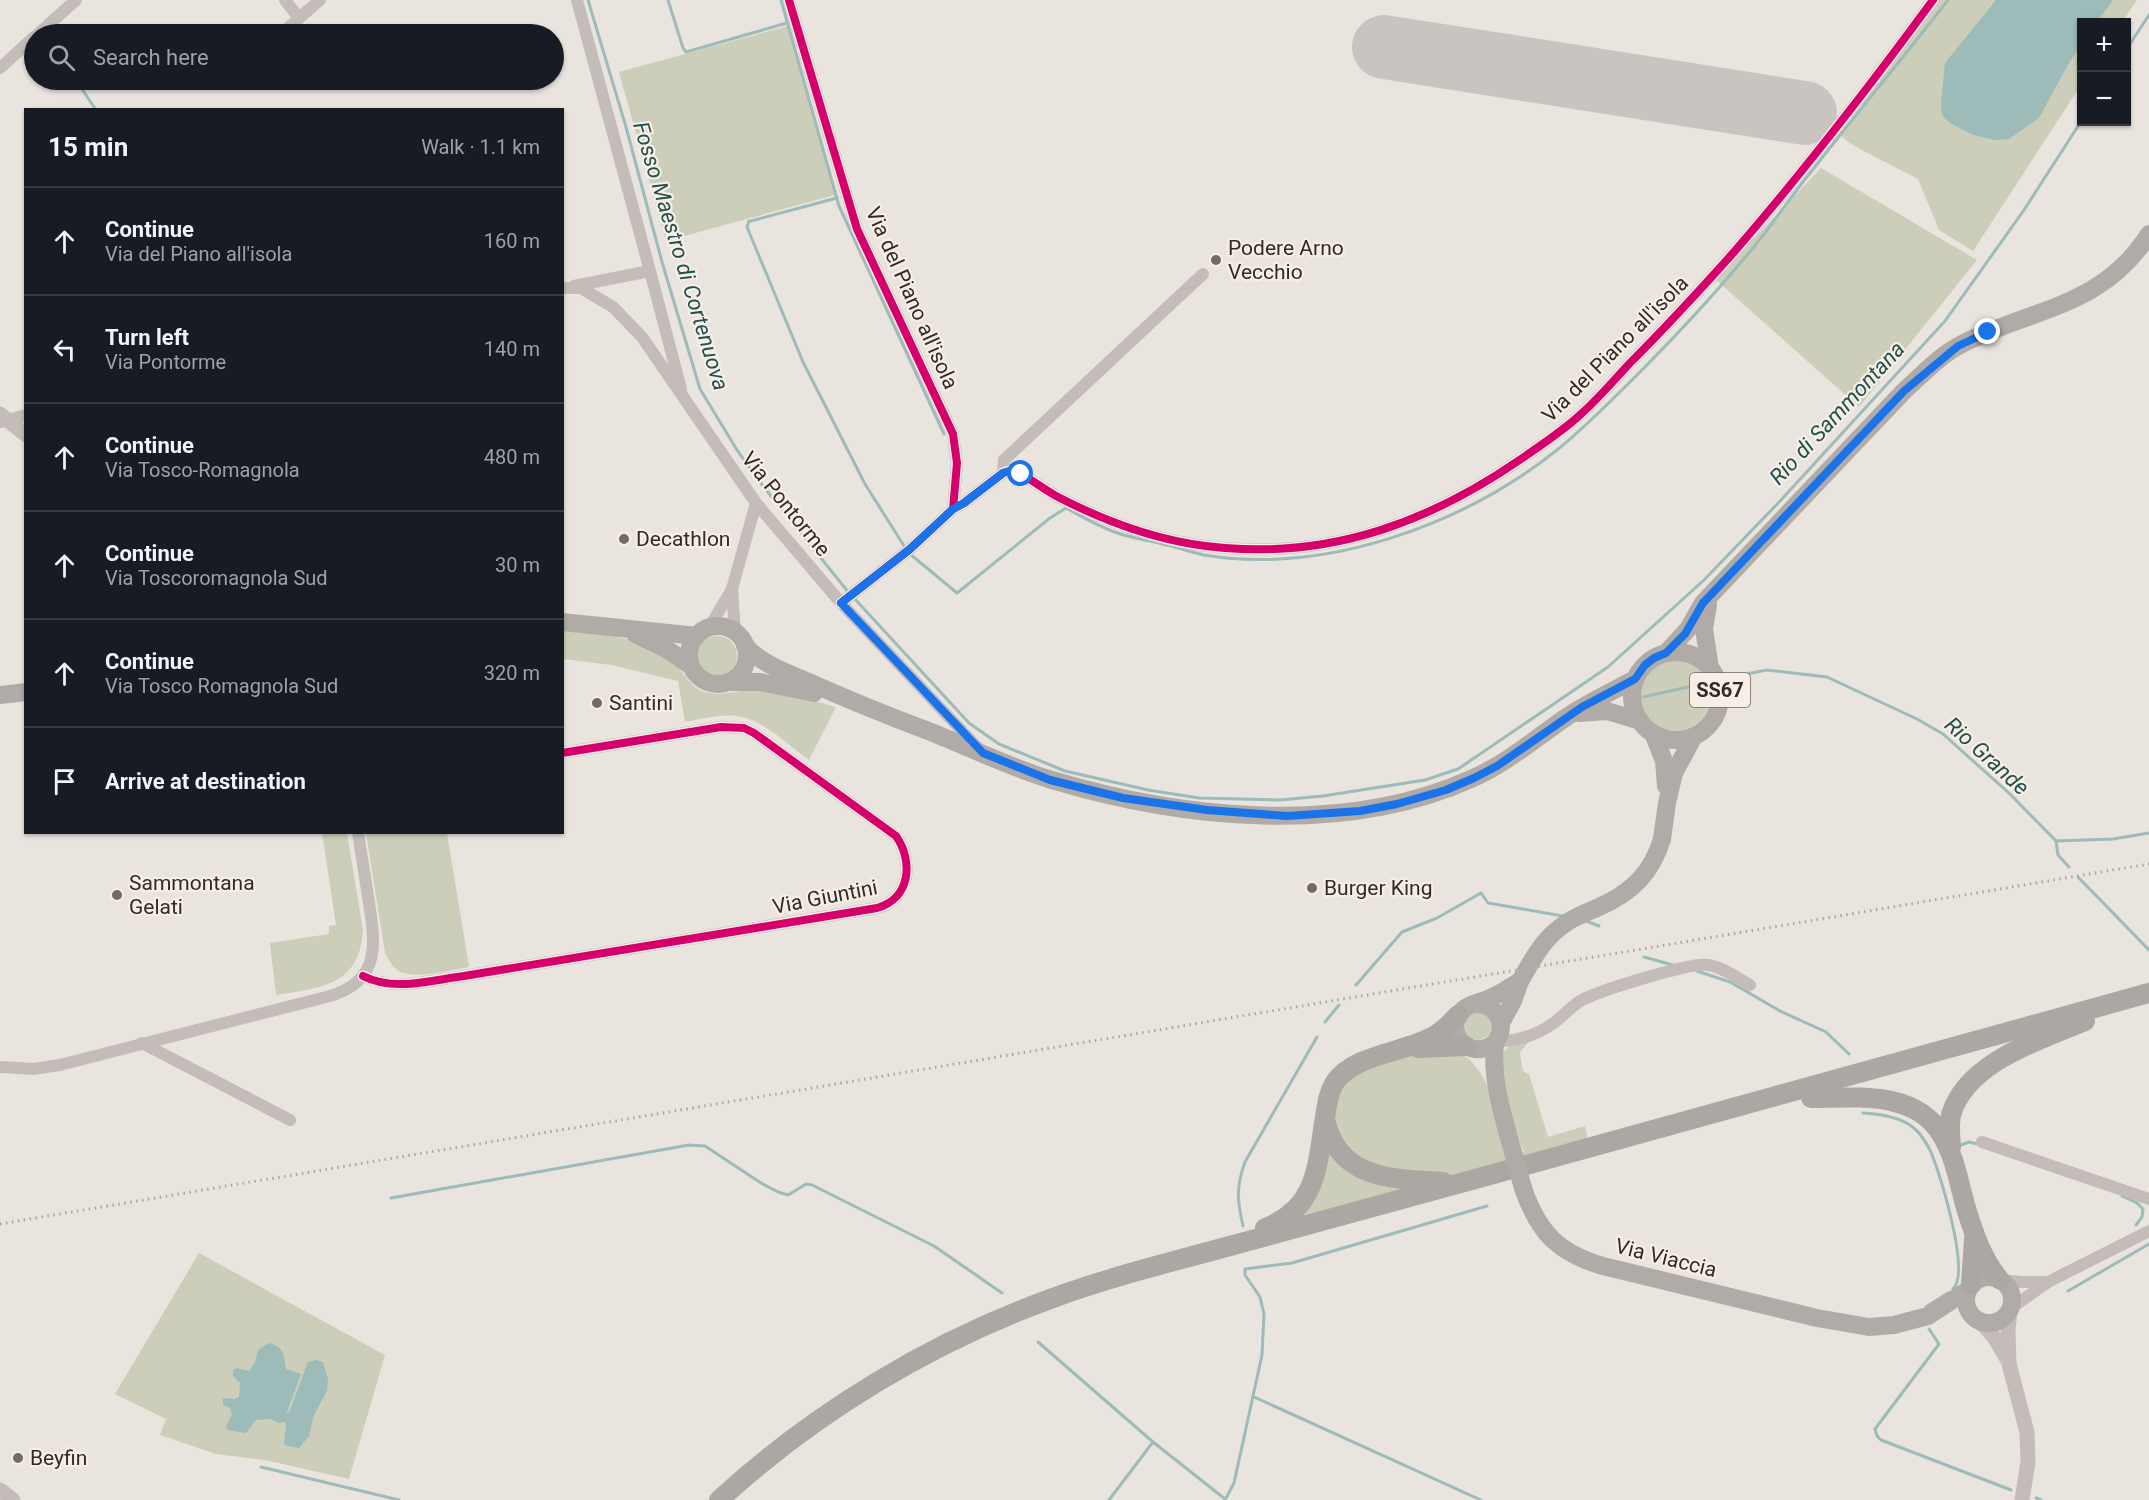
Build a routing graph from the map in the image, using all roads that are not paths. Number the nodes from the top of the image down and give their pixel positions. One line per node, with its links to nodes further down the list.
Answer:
1 (76, 0): 8 (street)
2 (285, 0): 7 (street)
3 (320, 0): 7 (street)
4 (577, 0): 13 (street)
5 (789, 0): 23 (street, Via del Piano all'isola)
6 (1933, 0): 21 (street, Via del Piano all'isola)
7 (298, 18): 9 (street)
8 (49, 24)
9 (291, 24)
10 (24, 47): 11 (street)
11 (0, 68)
12 (2149, 234): 25 (main road, SS67)
13 (650, 271): 15 (street); 17 (street)
14 (1203, 274): 21 (street)
15 (564, 288)
16 (564, 288): 17 (street, Via Pontorme)
17 (684, 399): 22 (street, Via Pontorme)
18 (24, 415): 19 (street)
19 (2, 419): 20 (street)
20 (24, 434)
21 (1003, 473): 23 (street)
22 (756, 503): 24 (street); 26 (street, Via Pontorme)
23 (953, 509): 26 (street)
24 (732, 588): 29 (street); 30 (street)
25 (1711, 594): 31 (main road, SS67); 33 (main road, SS67)
26 (848, 598): 43 (street, Via Pontorme)
27 (564, 622): 28 (main road)
28 (625, 629): 29 (main road); 32 (main road)
29 (703, 632): 30 (main road); 32 (main road)
30 (740, 639): 35 (main road); 38 (main road)
31 (1666, 653): 33 (main road, SS67); 34 (main road, SS67)
32 (690, 665): 35 (main road)
33 (1710, 668): 41 (main road, SS67)
34 (1635, 679): 39 (main road, SS67); 40 (main road)
35 (728, 682): 38 (main road)
36 (24, 692): 37 (main road)
37 (0, 695)
38 (848, 700): 43 (main road)
39 (1569, 715): 40 (main road, SS67); 43 (main road, SS67)
40 (1646, 727): 41 (main road, SS67); 44 (main road)
41 (1694, 736): 44 (main road)
42 (564, 753): 46 (street, Via Giuntini)
43 (983, 753)
44 (1667, 803): 47 (main road, bridge)
45 (358, 834): 46 (street)
46 (363, 976): 56 (street)
47 (1520, 981): 50 (main road); 54 (main road)
48 (1750, 985): 55 (street)
49 (2149, 993): 67 (highway)
50 (1476, 1004): 52 (main road); 54 (main road)
51 (2149, 1004): 53 (highway)
52 (1458, 1015): 58 (main road); 59 (highway)
53 (2086, 1021): 62 (highway); 66 (highway)
54 (1501, 1023): 55 (street); 57 (main road)
55 (1526, 1036): 57 (street)
56 (142, 1042): 60 (street); 64 (street)
57 (1495, 1042): 58 (main road); 61 (main road)
58 (1467, 1046): 59 (highway); 61 (main road)
59 (1395, 1052): 63 (highway)
60 (0, 1067)
61 (1497, 1094): 76 (main road, Via Viaccia, bridge)
62 (1811, 1098): 66 (highway); 82 (highway)
63 (1325, 1117): 67 (highway); 71 (highway)
64 (290, 1120)
65 (1982, 1142): 68 (street)
66 (1952, 1156): 70 (highway)
67 (1460, 1183): 71 (highway)
68 (2149, 1199)
69 (2149, 1232): 73 (street)
70 (1974, 1237): 72 (highway); 74 (highway)
71 (1219, 1248): 81 (highway)
72 (2000, 1279): 73 (street); 74 (main road); 75 (main road)
73 (2048, 1282): 75 (street)
74 (1969, 1288): 76 (main road); 77 (main road)
75 (2011, 1309): 77 (main road); 78 (street)
76 (1928, 1316): 77 (main road)
77 (1978, 1320): 78 (street)
78 (2010, 1364): 83 (street)
79 (0, 1490): 80 (street)
80 (13, 1500)
81 (719, 1500)
82 (738, 1500)
83 (2022, 1500)

